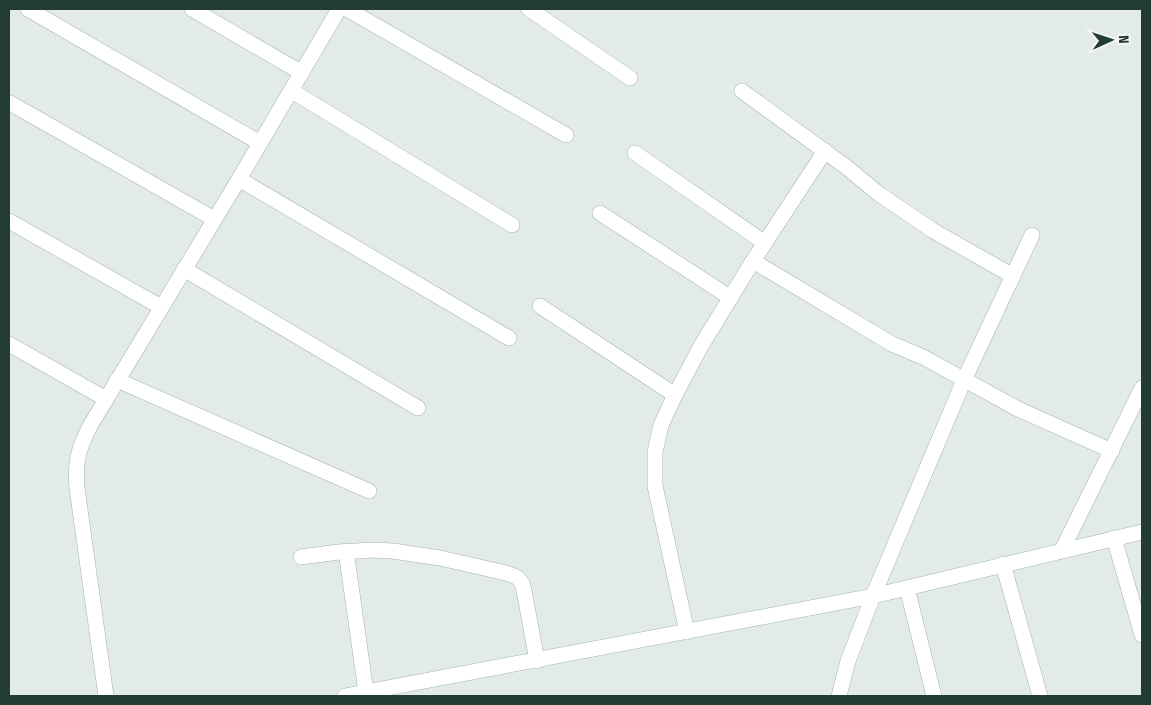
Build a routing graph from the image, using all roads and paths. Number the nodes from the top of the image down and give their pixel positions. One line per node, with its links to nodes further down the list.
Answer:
1 (28, 9): 11 (street)
2 (192, 9): 5 (street)
3 (529, 9): 6 (street)
4 (336, 10): 5 (street); 10 (street)
5 (302, 73): 7 (street)
6 (630, 78)
7 (292, 91): 11 (street); 18 (street)
8 (742, 91): 12 (street)
9 (10, 102): 16 (street)
10 (566, 135)
11 (260, 143): 14 (street)
12 (825, 151): 20 (street); 23 (street)
13 (635, 153): 20 (street)
14 (239, 179): 16 (street); 27 (street)
15 (600, 213): 24 (street)
16 (214, 219): 22 (street)
17 (9, 221): 26 (street)
18 (512, 226)
19 (1032, 235): 23 (street)
20 (764, 243): 21 (street)
21 (753, 261): 24 (street); 30 (street)
22 (184, 269): 26 (street); 34 (street)
23 (1013, 276): 30 (street)
24 (730, 298): 32 (street)
25 (540, 306): 32 (street)
26 (161, 307): 29 (street)
27 (509, 338)
28 (9, 344): 33 (street)
29 (117, 380): 33 (street); 36 (street)
30 (964, 380): 35 (street); 44 (street)
31 (1142, 388): 35 (street)
32 (675, 394): 45 (street)
33 (106, 399): 49 (street)
34 (418, 408)
35 (1112, 451): 39 (street)
36 (368, 491)
37 (1142, 532): 38 (street)
38 (1114, 538): 39 (street); 46 (street)
39 (1062, 550): 42 (street)
40 (346, 551): 41 (street); 47 (street); 48 (street)
41 (302, 557)
42 (1003, 564): 43 (street); 53 (street)
43 (907, 588): 44 (street); 52 (street)
44 (873, 596): 45 (street); 51 (street)
45 (687, 632): 47 (street)
46 (1142, 635)
47 (537, 661): 48 (street)
48 (366, 692): 50 (street)
49 (106, 696)
50 (346, 696)
51 (839, 696)
52 (934, 696)
53 (1040, 696)

